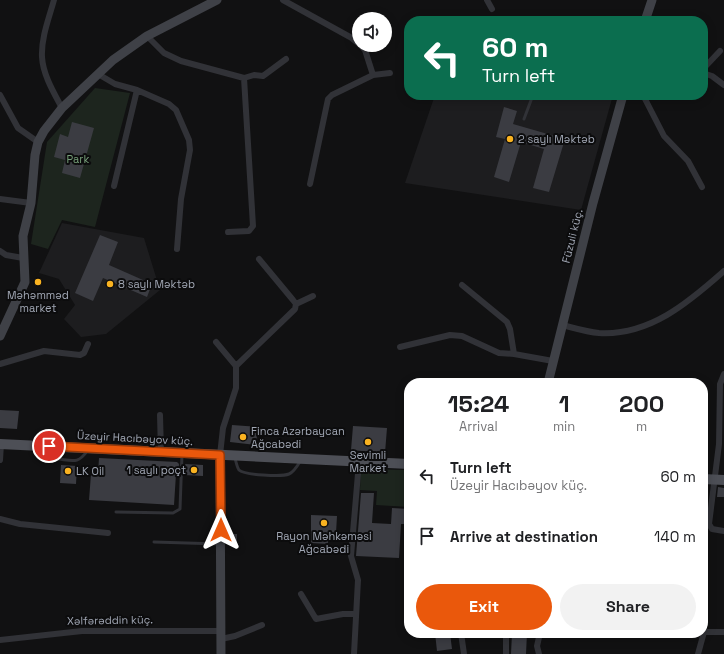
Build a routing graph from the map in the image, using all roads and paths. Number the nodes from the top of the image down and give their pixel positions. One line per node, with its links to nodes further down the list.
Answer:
1 (54, 0): 25 (street)
2 (217, 0): 8 (street)
3 (283, 0): 9 (street)
4 (487, 0): 6 (street)
5 (652, 0): 7 (street)
6 (492, 9)
7 (647, 16)
8 (147, 36): 15 (street); 18 (street)
9 (352, 38)
10 (720, 51): 13 (street)
11 (366, 52): 16 (street)
12 (286, 59): 18 (street)
13 (708, 64)
14 (390, 73): 16 (street)
15 (98, 74): 20 (street); 25 (street)
16 (373, 75): 28 (street)
17 (708, 75): 19 (street)
18 (244, 78): 33 (street)
19 (724, 85)
20 (137, 90): 29 (street); 34 (street)
21 (0, 95): 27 (street)
22 (531, 100): 26 (lane)
23 (622, 100): 42 (street, Füzuli küç.)
24 (646, 100): 30 (street)
25 (62, 108): 27 (street)
26 (524, 119)
27 (38, 142): 32 (street)
28 (310, 184)
29 (114, 186)
30 (702, 187)
31 (0, 199): 32 (street)
32 (30, 203): 36 (street)
33 (228, 232)
34 (177, 249)
35 (0, 251): 36 (street)
36 (23, 258): 43 (street)
37 (259, 259): 41 (street)
38 (724, 271): 42 (street)
39 (462, 285): 47 (street)
40 (313, 296): 41 (street)
41 (296, 304): 50 (street)
42 (562, 325): 48 (street, Füzuli küç.)
43 (0, 336)
44 (216, 342): 50 (street)
45 (88, 344): 49 (street)
46 (400, 347): 47 (street)
47 (514, 354): 48 (street)
48 (553, 361): 52 (street, Füzuli küç.)
49 (0, 364)
50 (236, 366): 58 (street)
51 (724, 374): 54 (street)
52 (549, 378)
53 (160, 415): 56 (street)
54 (722, 420): 65 (street)
55 (1, 444): 56 (main road, Üzeyir Hacıbəyov küç.); 61 (street)
56 (161, 452): 57 (main road, Üzeyir Hacıbəyov küç.)
57 (182, 453): 58 (main road, Üzeyir Hacıbəyov küç.); 66 (lane)
58 (220, 455): 59 (main road, Üzeyir Hacıbəyov küç.); 73 (street)
59 (234, 455): 60 (main road, Üzeyir Hacıbəyov küç.); 60 (lane)
60 (302, 459): 62 (main road, Üzeyir Hacıbəyov küç.)
61 (0, 460)
62 (359, 462): 63 (main road, Üzeyir Hacıbəyov küç.); 75 (street)
63 (404, 464)
64 (708, 478): 65 (main road)
65 (719, 479): 67 (street)
66 (116, 512)
67 (708, 518)
68 (0, 519): 71 (street)
69 (708, 526): 70 (street)
70 (724, 531)
71 (108, 533)
72 (154, 542): 73 (lane)
73 (221, 544): 79 (street)
74 (301, 594): 75 (street)
75 (356, 614): 86 (street)
76 (262, 625): 79 (street, Xəlfərəddin küç.)
77 (708, 632): 78 (street)
78 (724, 632)
79 (221, 635): 84 (street, Xəlfərəddin küç.); 85 (street)
80 (462, 638): 87 (street)
81 (506, 638): 88 (street)
82 (539, 638): 89 (street)
83 (702, 638): 90 (street)
84 (0, 640)
85 (221, 654)
86 (354, 654)
87 (464, 654)
88 (506, 654)
89 (538, 654)
90 (698, 654)

